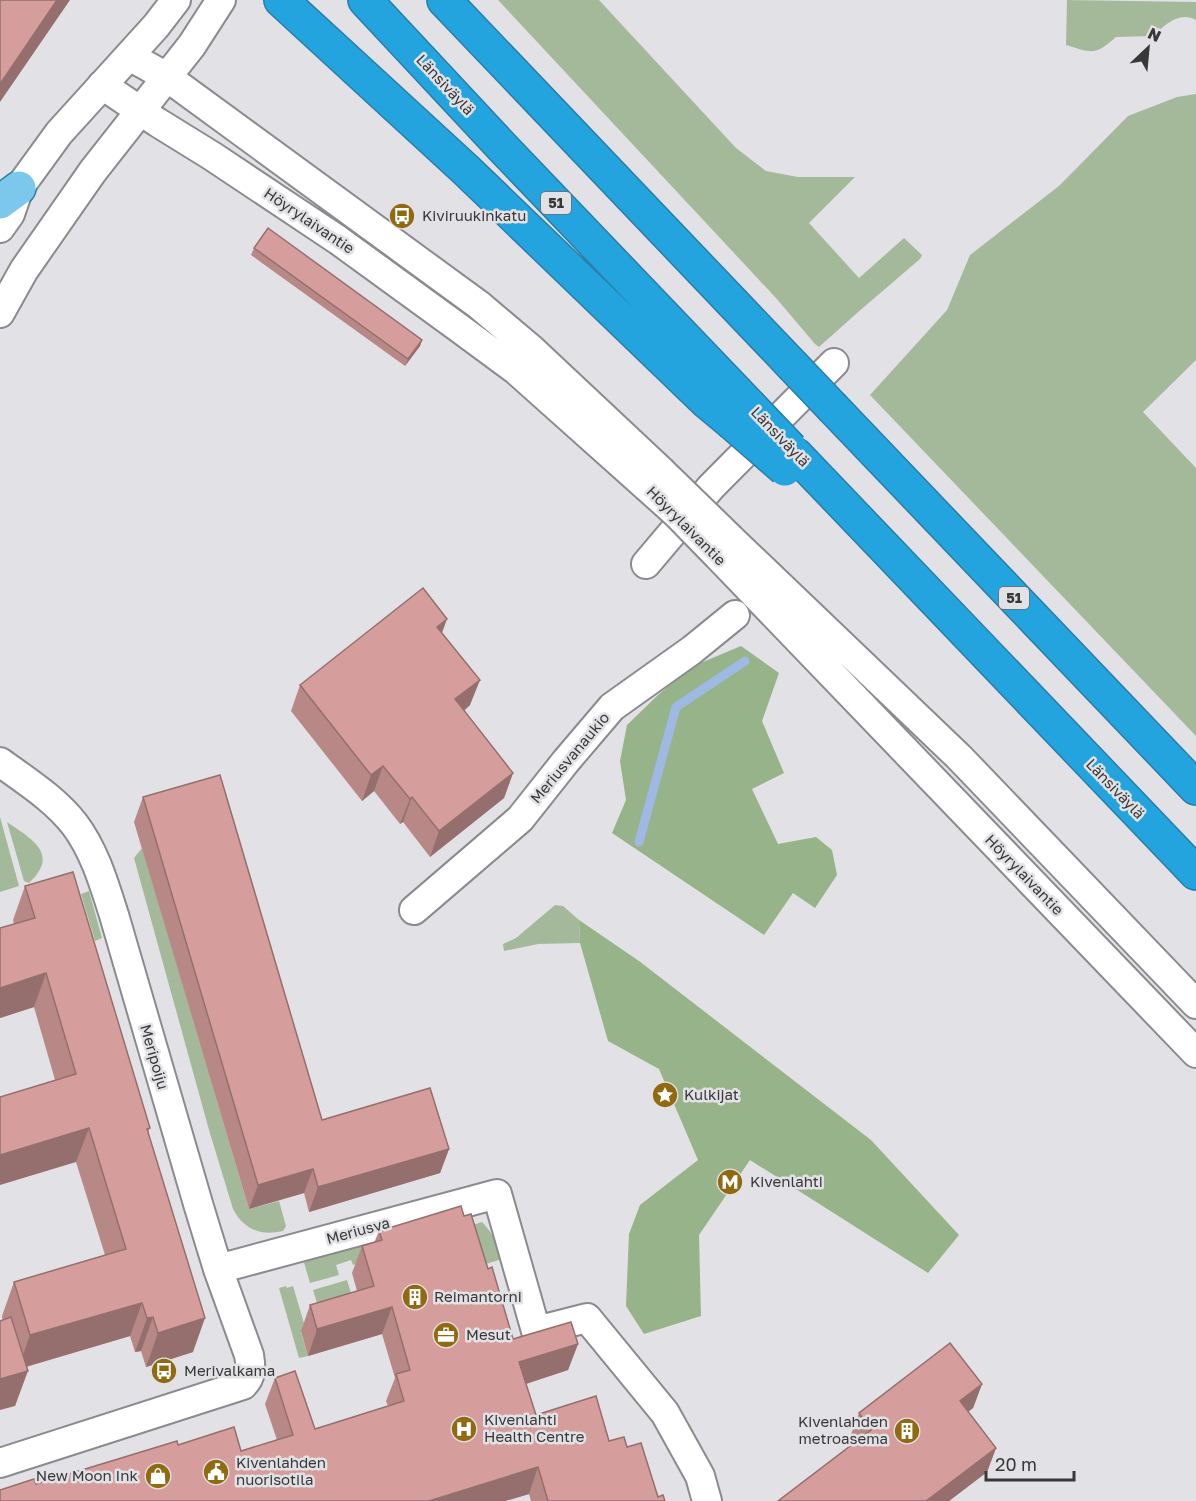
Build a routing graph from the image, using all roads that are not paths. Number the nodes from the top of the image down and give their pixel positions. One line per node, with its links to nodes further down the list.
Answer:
1 (176, 0): 6 (street)
2 (221, 0): 7 (street)
3 (281, 0): 14 (highway)
4 (365, 0): 14 (highway, Länsiväylä / 51)
5 (444, 0): 20 (highway, 51, bridge)
6 (129, 56): 7 (street, Höyrylaivantie); 8 (street)
7 (167, 77): 9 (street); 15 (street, Höyrylaivantie)
8 (102, 85): 9 (street, Höyrylaivantie); 10 (street)
9 (141, 111): 12 (street); 15 (street, Höyrylaivantie)
10 (9, 195): 11 (street)
11 (0, 228)
12 (0, 313)
13 (834, 363): 17 (street)
14 (740, 413): 21 (highway, Länsiväylä / 51, bridge)
15 (654, 479): 16 (street, Höyrylaivantie, bridge)
16 (724, 548): 23 (street, Höyrylaivantie); 24 (street, Höyrylaivantie)
17 (646, 564)
18 (735, 615): 22 (street, Meriusvanaukio)
19 (0, 762): 25 (street, Meripoiju)
20 (1196, 788)
21 (1196, 873)
22 (414, 910)
23 (1196, 1004)
24 (1196, 1053)
25 (218, 1269): 26 (street, Meripoiju); 27 (street, Meriusva)
26 (0, 1462)
27 (707, 1501)

